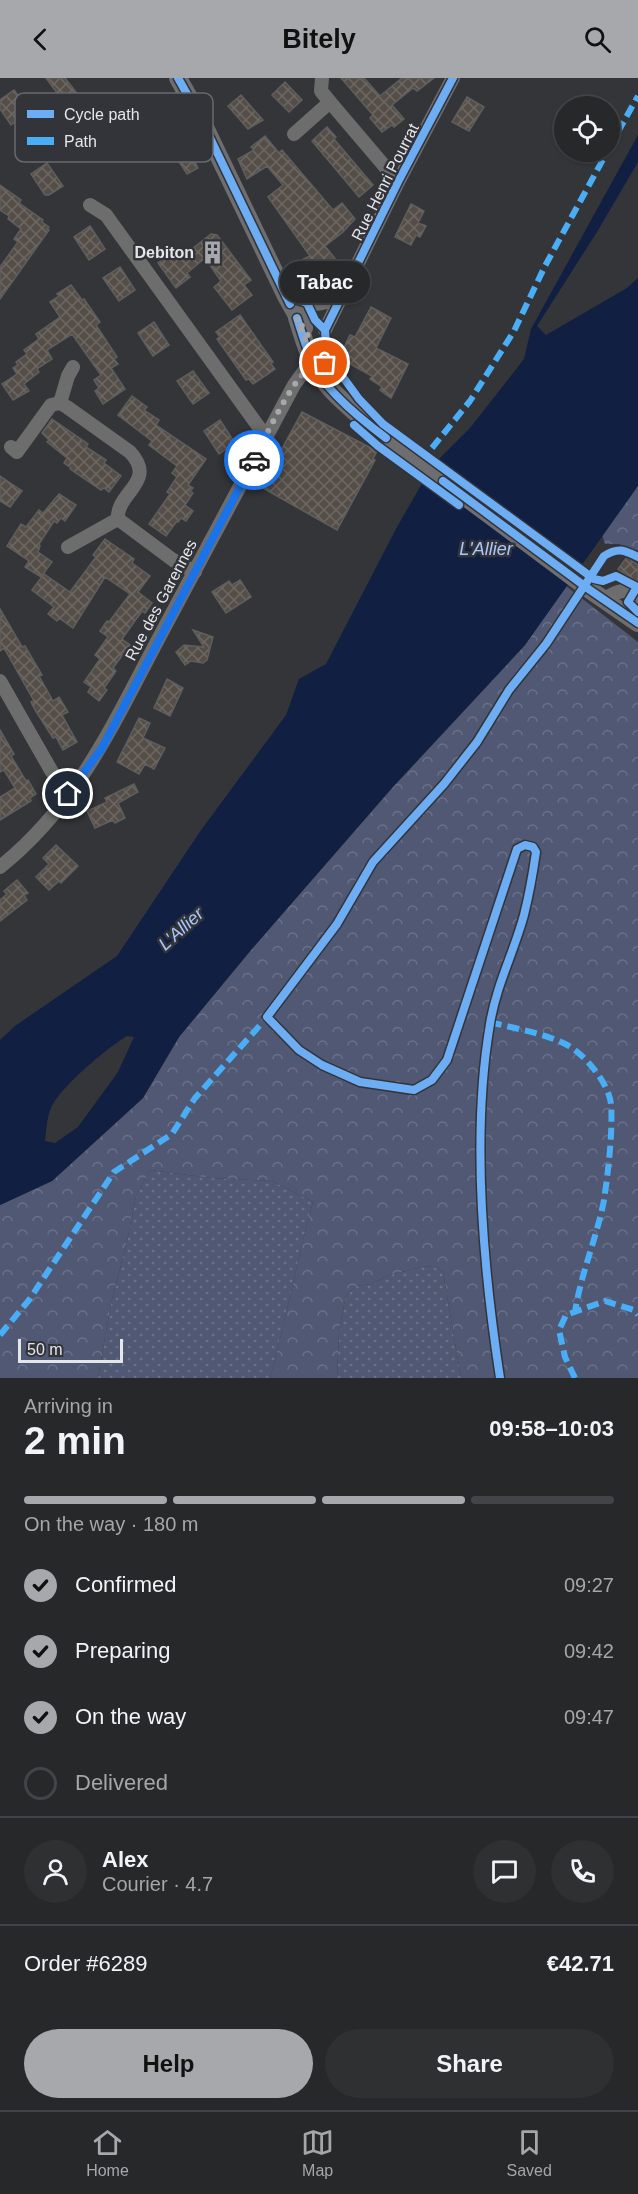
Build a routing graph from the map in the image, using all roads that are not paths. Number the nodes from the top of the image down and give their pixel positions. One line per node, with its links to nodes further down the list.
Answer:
1 (178, 78): 4 (main road)
2 (322, 78): 5 (street)
3 (453, 78): 8 (street, Rue Henri Pourrat)
4 (186, 93)
5 (330, 102): 6 (street); 8 (street)
6 (294, 134)
7 (213, 144): 10 (main road)
8 (398, 182): 11 (street, Rue Henri Pourrat)
9 (90, 204): 18 (street)
10 (286, 296): 11 (street); 12 (main road)
11 (342, 296): 13 (street, Rue Henri Pourrat)
12 (297, 318): 14 (main road); 17 (main road)
13 (325, 330)
14 (314, 365): 17 (main road); 18 (street, Rue des Garennes)
15 (73, 367): 16 (street)
16 (60, 403): 19 (street); 20 (street)
17 (374, 429): 23 (main road)
18 (266, 437): 22 (street, Rue des Garennes)
19 (11, 447)
20 (118, 519): 21 (street); 22 (street)
21 (68, 546)
22 (195, 572): 27 (street, Rue des Garennes)
23 (597, 595): 24 (street); 25 (main road)
24 (638, 597)
25 (638, 623)
26 (0, 681): 27 (street)
27 (68, 794): 28 (street, Rue des Garennes)
28 (0, 867)

